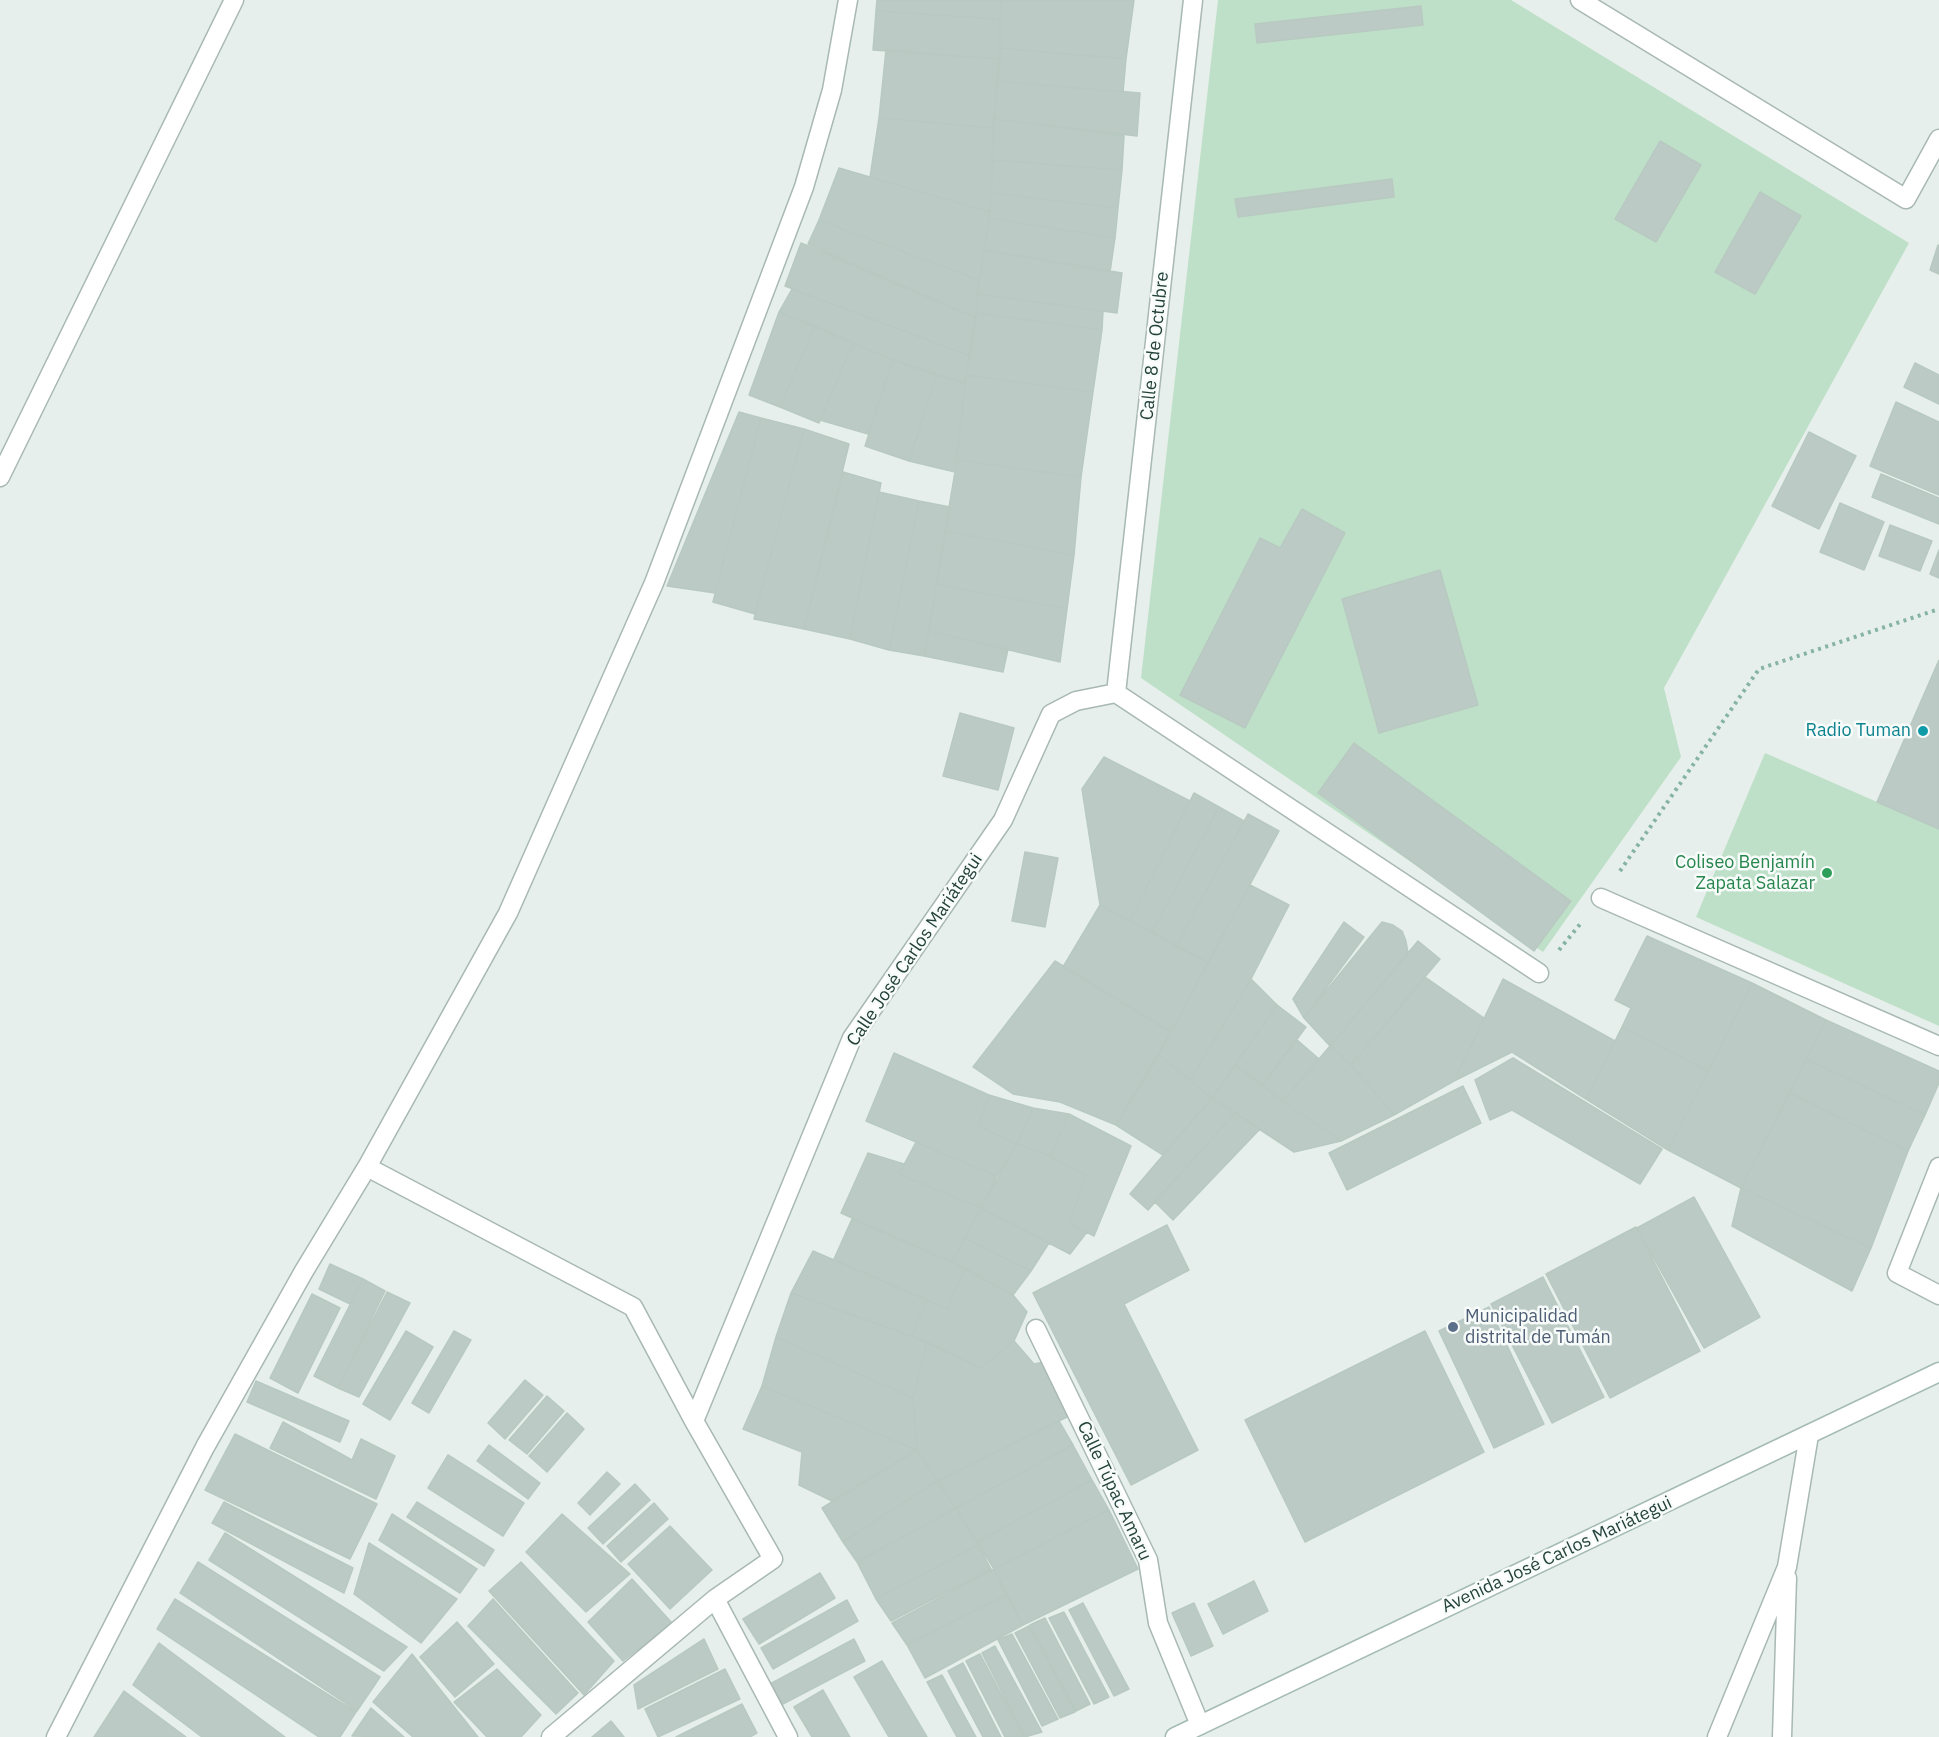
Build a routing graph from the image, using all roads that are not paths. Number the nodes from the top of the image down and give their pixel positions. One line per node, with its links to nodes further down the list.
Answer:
1 (234, 0): 6 (street)
2 (848, 0): 11 (street)
3 (1193, 0): 7 (street, Calle 8 de Octubre)
4 (1580, 0): 5 (street)
5 (1939, 139)
6 (0, 477)
7 (1116, 693): 9 (street); 16 (street, Calle José Carlos Mariátegui)
8 (1601, 898): 10 (street)
9 (1539, 973)
10 (1939, 1046)
11 (367, 1167): 16 (street); 21 (street)
12 (1939, 1167): 13 (street)
13 (1939, 1295)
14 (1036, 1329): 20 (street, Calle Túpac Amaru)
15 (1939, 1372): 17 (street, Avenida José Carlos Mariátegui)
16 (694, 1421): 19 (street)
17 (1809, 1435): 18 (street); 20 (street, Avenida José Carlos Mariátegui)
18 (1787, 1567): 25 (street); 26 (street)
19 (715, 1599): 22 (street); 23 (street)
20 (1200, 1725): 24 (street, Avenida José Carlos Mariátegui)
21 (56, 1737)
22 (551, 1737)
23 (788, 1737)
24 (1175, 1737)
25 (1717, 1737)
26 (1782, 1737)

